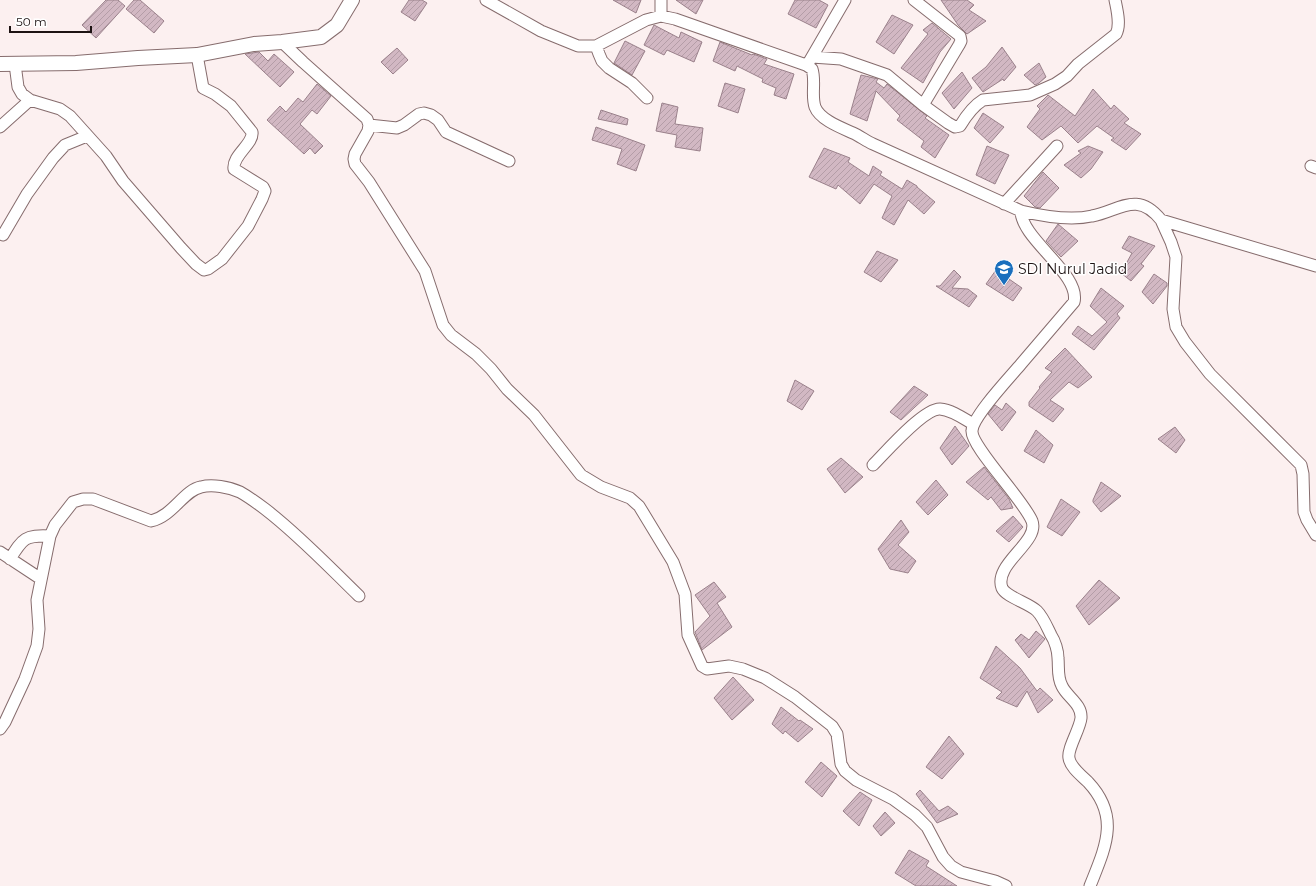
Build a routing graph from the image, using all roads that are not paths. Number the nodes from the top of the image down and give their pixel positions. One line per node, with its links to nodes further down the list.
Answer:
1 (352, 0): 8 (street)
2 (486, 0): 9 (street)
3 (661, 0): 7 (street)
4 (845, 0): 11 (street)
5 (914, 0): 16 (street)
6 (1115, 0): 16 (street)
7 (661, 16): 9 (street); 11 (street)
8 (282, 42): 10 (street); 17 (street)
9 (596, 46): 14 (street)
10 (197, 55): 13 (street); 19 (street)
11 (809, 61): 16 (street); 22 (street)
12 (0, 64): 13 (street)
13 (15, 64): 15 (street)
14 (647, 98)
15 (30, 100): 18 (street); 19 (street)
16 (923, 105)
17 (369, 125): 21 (street); 36 (street)
18 (0, 127)
19 (88, 136): 25 (street)
20 (1057, 146): 22 (street)
21 (509, 161)
22 (1004, 204): 23 (street)
23 (1021, 211): 24 (street); 27 (street)
24 (1161, 220): 26 (street); 29 (street)
25 (4, 235)
26 (1316, 266)
27 (973, 424): 28 (street); 37 (street)
28 (873, 465)
29 (1316, 535)
30 (50, 536): 32 (street); 33 (street); 34 (street)
31 (0, 552): 32 (street)
32 (10, 559): 33 (street)
33 (41, 579): 35 (street)
34 (359, 596)
35 (0, 729)
36 (1006, 886)
37 (1090, 886)

